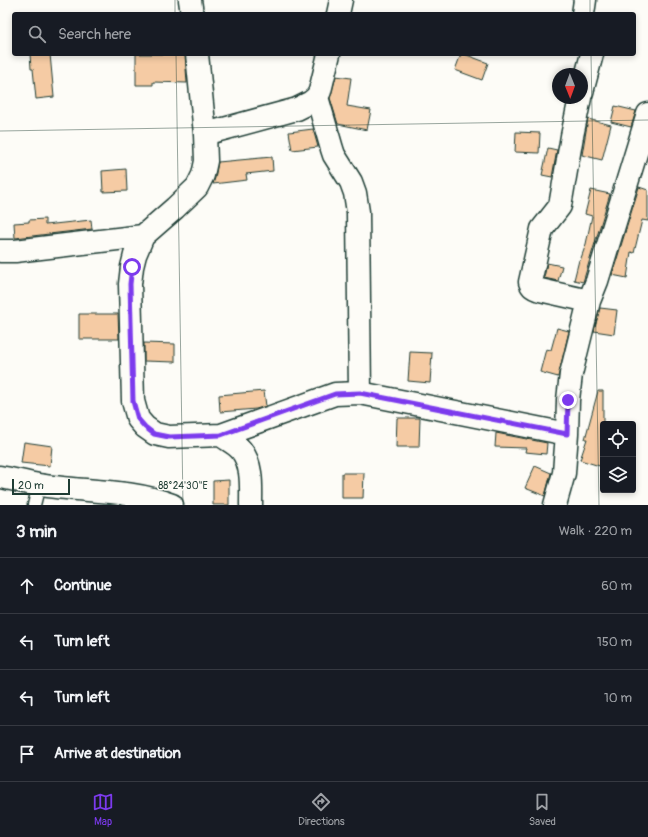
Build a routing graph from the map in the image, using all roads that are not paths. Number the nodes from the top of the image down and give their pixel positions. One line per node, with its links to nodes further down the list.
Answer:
1 (190, 0): 4 (street)
2 (341, 0): 5 (street)
3 (585, 0): 6 (street)
4 (192, 12)
5 (338, 12)
6 (583, 12)
7 (197, 56): 14 (street)
8 (329, 56): 11 (street)
9 (591, 56): 10 (street)
10 (588, 69)
11 (317, 97): 14 (street); 18 (street)
12 (579, 104): 17 (street)
13 (648, 114): 17 (street)
14 (206, 134): 15 (street)
15 (143, 236): 16 (street); 20 (street)
16 (0, 251)
17 (589, 301): 19 (street)
18 (360, 393): 19 (street); 20 (street)
19 (567, 434): 25 (street)
20 (221, 435): 24 (street)
21 (0, 477): 22 (street)
22 (37, 495): 23 (street)
23 (172, 505)
24 (251, 505)
25 (555, 505)

